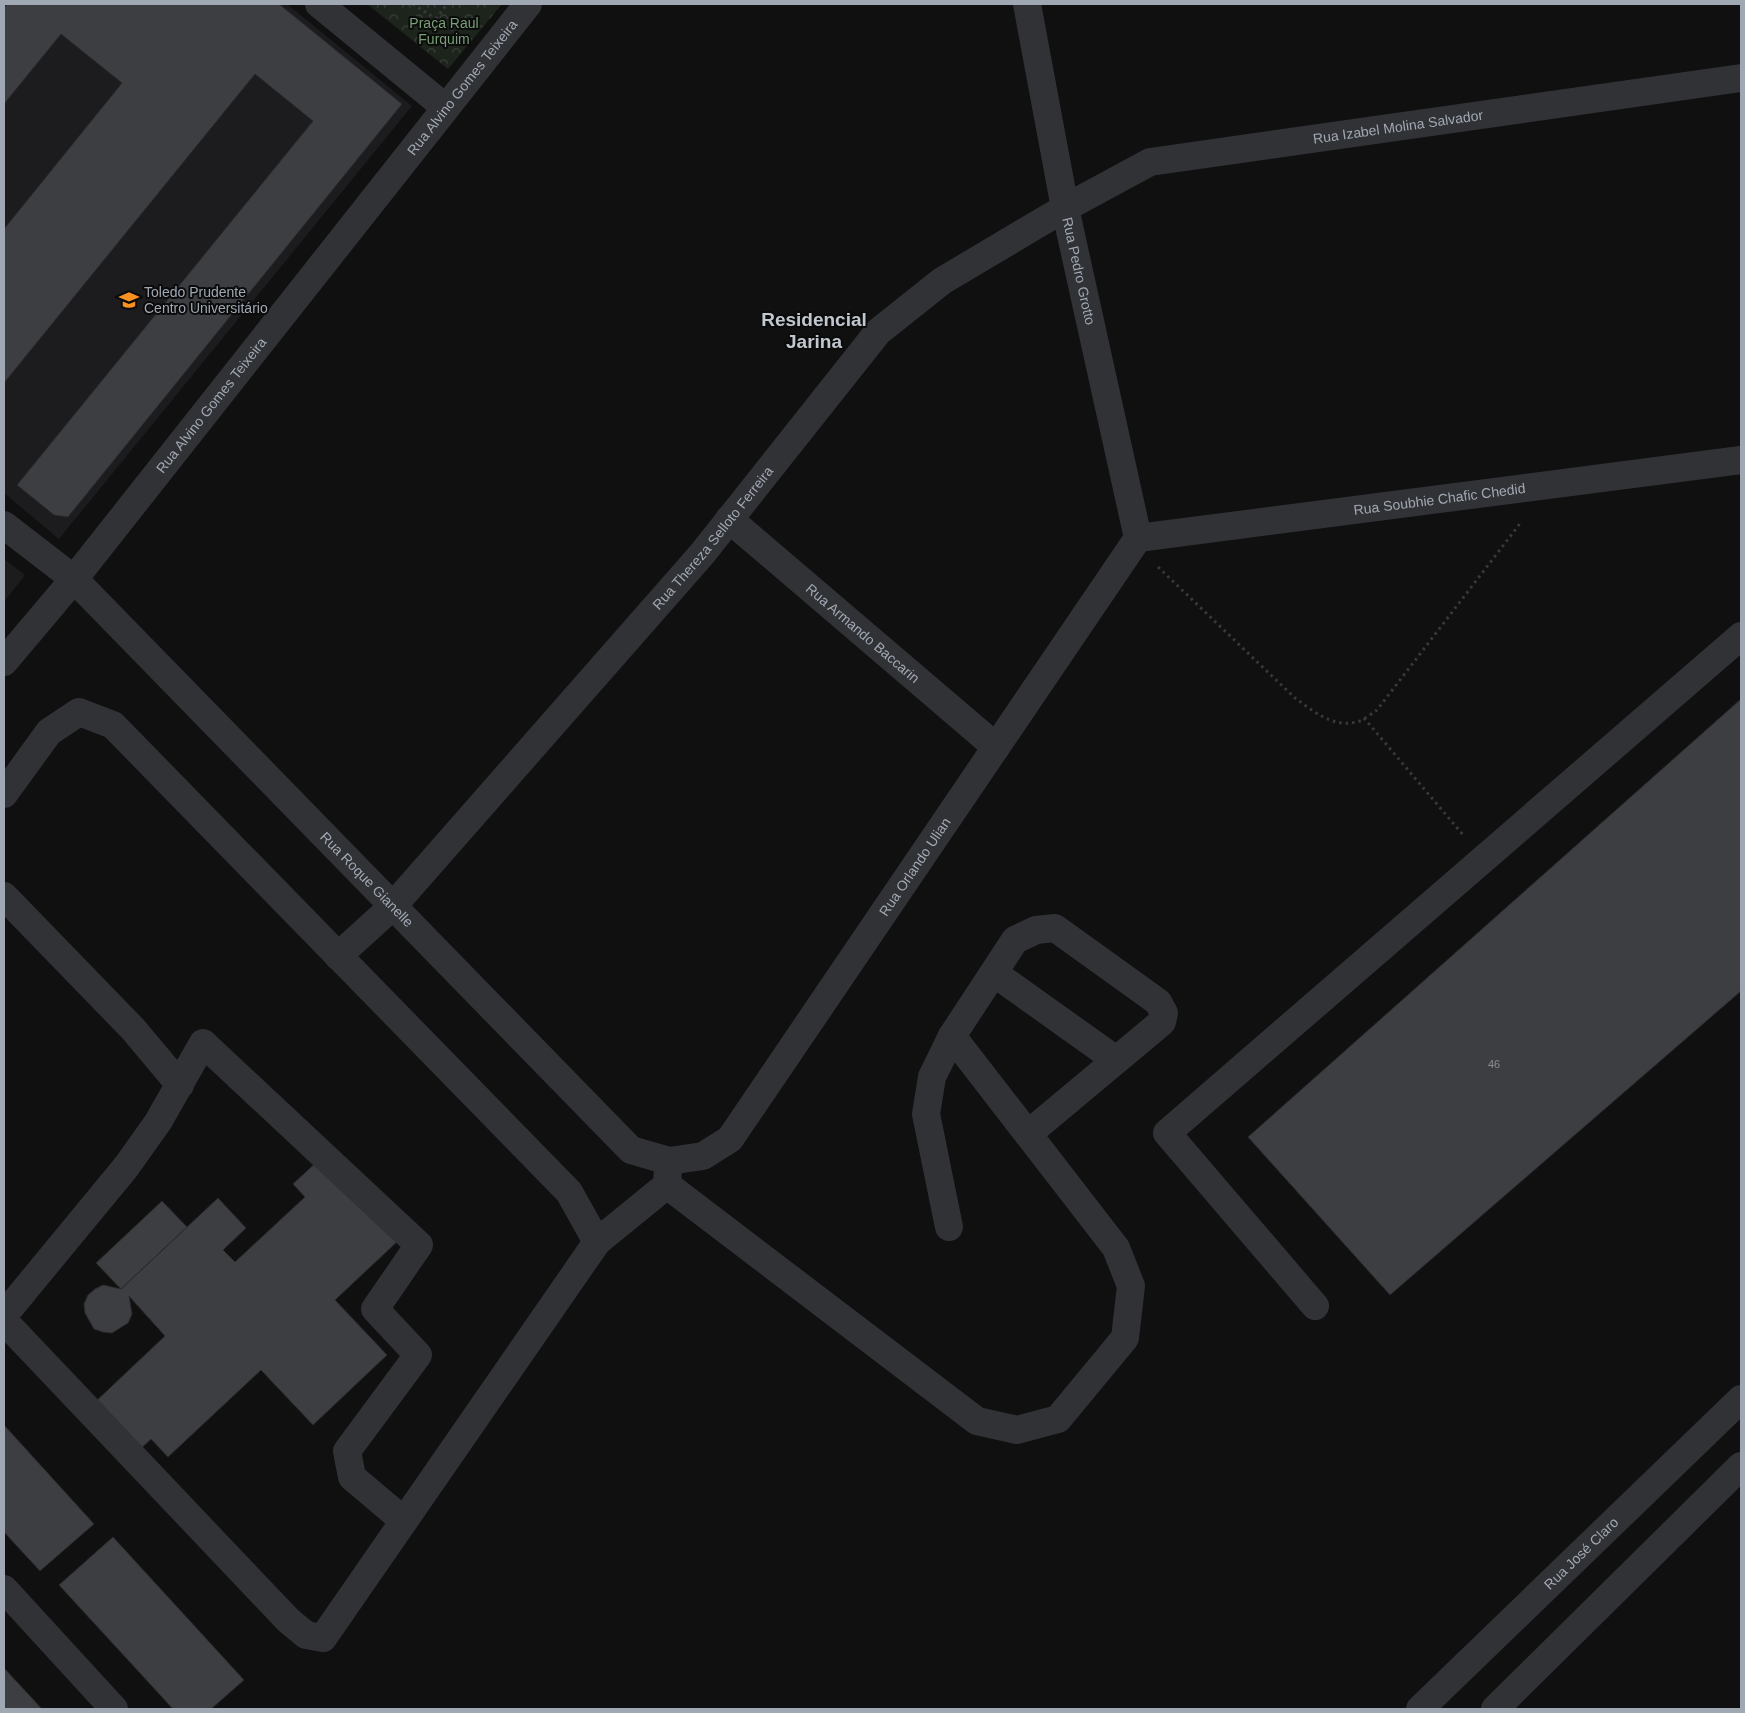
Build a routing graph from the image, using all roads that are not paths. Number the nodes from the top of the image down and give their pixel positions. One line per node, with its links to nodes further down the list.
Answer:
1 (319, 4): 5 (street)
2 (528, 4): 5 (street, Rua Alvino Gomes Teixeira)
3 (1028, 4): 6 (street, Rua Pedro Grotto)
4 (1741, 78): 6 (street, Rua Izabel Molina Salvador)
5 (446, 108): 11 (street, Rua Alvino Gomes Teixeira)
6 (1065, 208): 8 (street, Rua Thereza Selloto Ferreira); 10 (street, Rua Pedro Grotto)
7 (1741, 460): 10 (street, Rua Soubhie Chafic Chedid)
8 (729, 519): 14 (street, Rua Armando Baccarin); 17 (street, Rua Thereza Selloto Ferreira)
9 (4, 525): 11 (street, Rua Roque Gianelle)
10 (1136, 541): 14 (street, Rua Orlando Ulian)
11 (74, 579): 13 (street, Rua Alvino Gomes Teixeira); 17 (street, Rua Roque Gianelle)
12 (1741, 636): 27 (street)
13 (4, 662)
14 (996, 747): 24 (street, Rua Orlando Ulian)
15 (4, 794): 18 (street)
16 (4, 896): 22 (street)
17 (393, 906): 18 (street, Rua Thereza Selloto Ferreira); 24 (street, Rua Roque Gianelle)
18 (338, 956): 26 (street)
19 (994, 973): 20 (street); 21 (street); 21 (street)
20 (952, 1036): 23 (street); 25 (street)
21 (1116, 1060): 23 (street)
22 (180, 1085): 28 (street); 32 (street)
23 (1028, 1134): 24 (street)
24 (668, 1173): 26 (street)
25 (949, 1227)
26 (596, 1242): 32 (street)
27 (1314, 1306)
28 (4, 1315)
29 (4, 1321): 32 (street)
30 (1741, 1399): 35 (street, Rua José Claro)
31 (1741, 1466): 36 (street)
32 (404, 1521)
33 (4, 1589): 34 (street)
34 (114, 1709)
35 (1420, 1709)
36 (1495, 1709)

